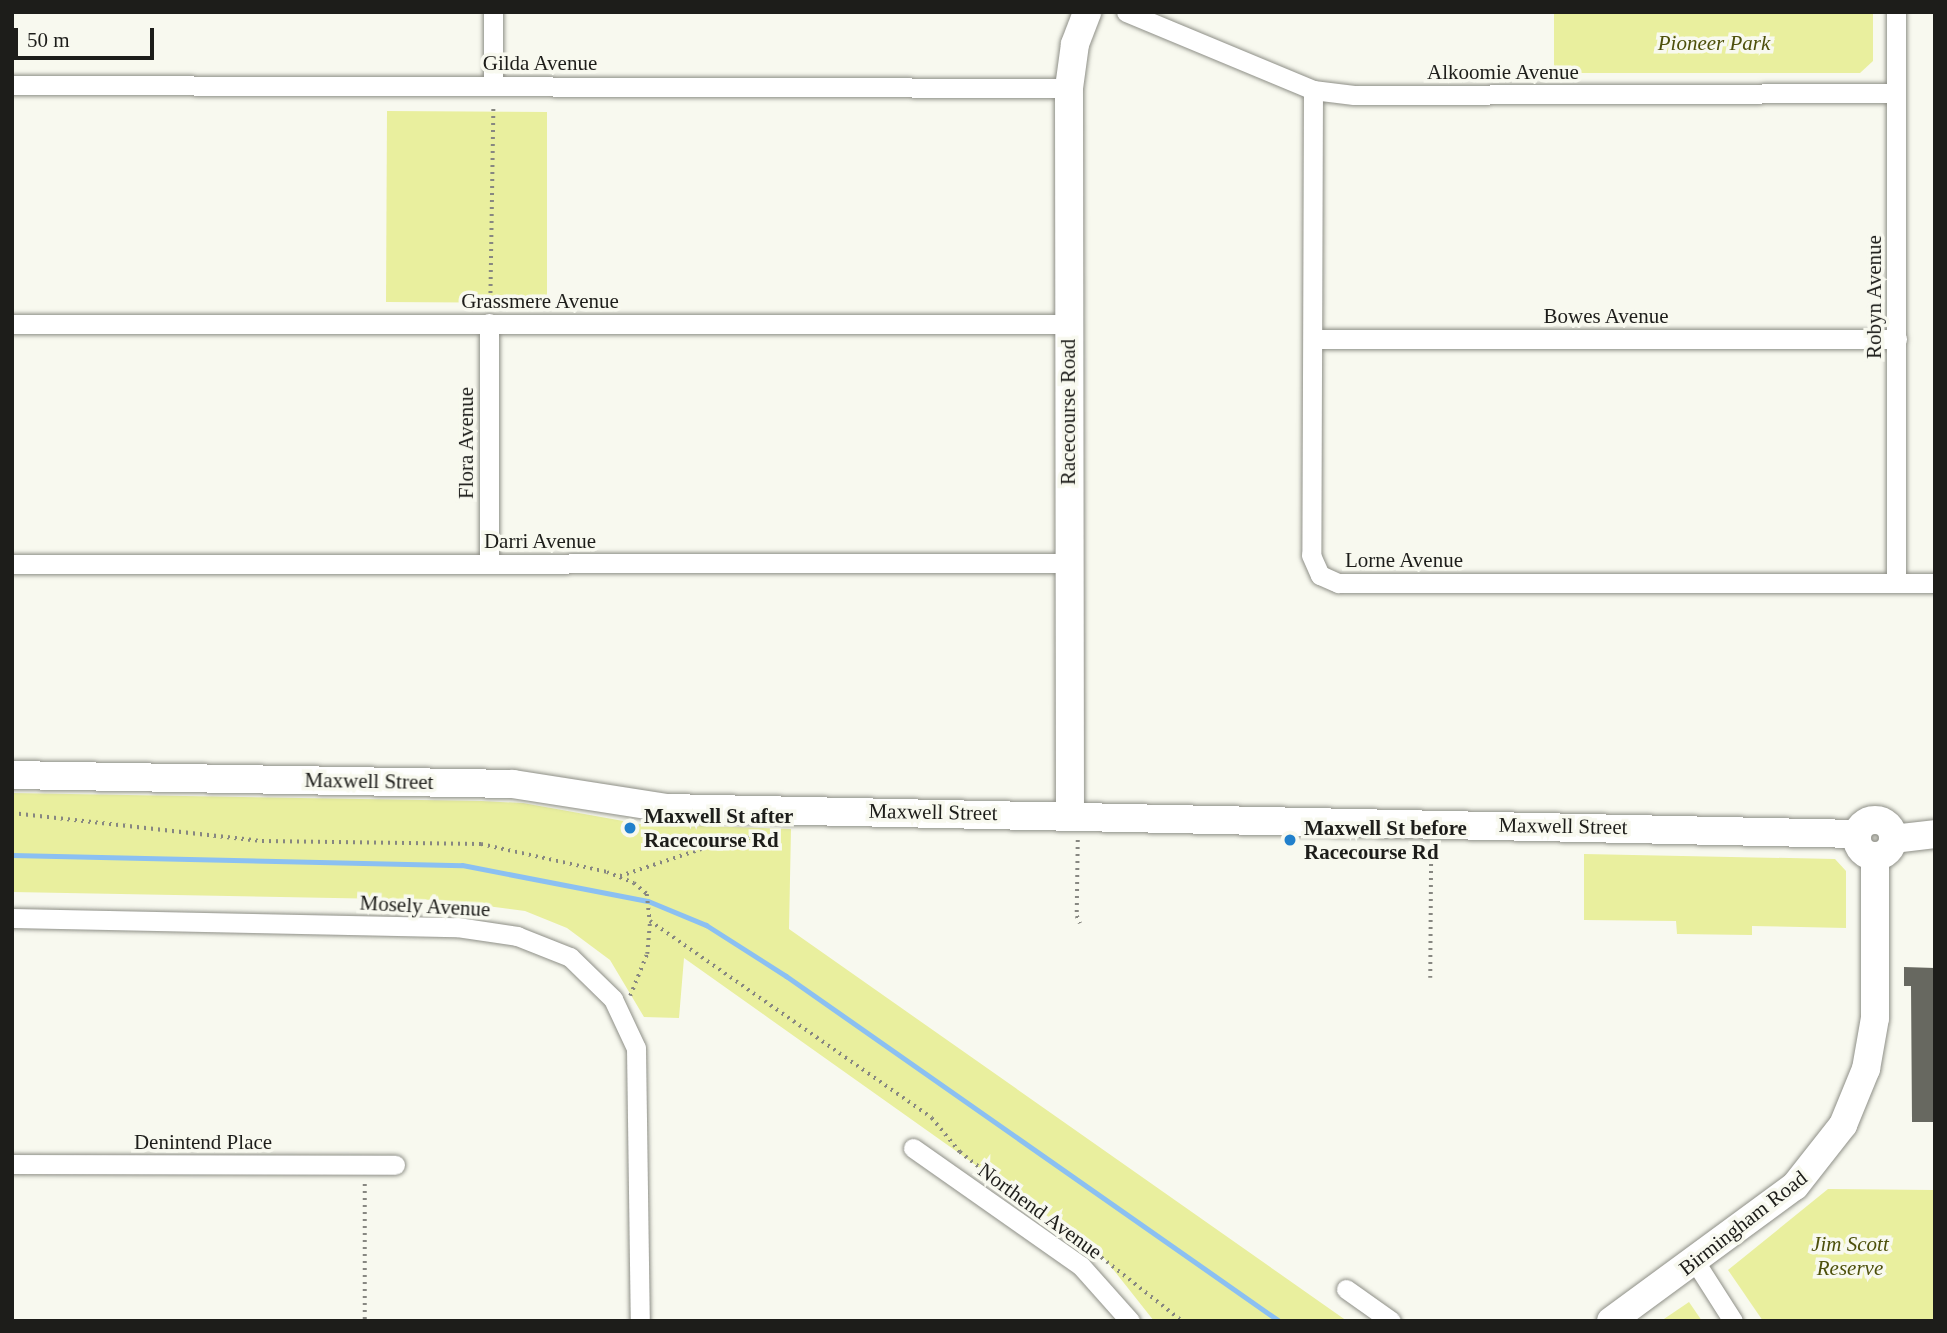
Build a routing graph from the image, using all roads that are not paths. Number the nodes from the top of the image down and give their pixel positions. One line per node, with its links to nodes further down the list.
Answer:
1 (493, 12): 6 (street)
2 (1087, 12): 7 (main road, Racecourse Road)
3 (1126, 12): 8 (street, Alkoomie Avenue)
4 (1896, 12): 9 (street, Robyn Avenue)
5 (12, 85): 6 (street, Gilda Avenue)
6 (493, 86): 7 (street, Gilda Avenue)
7 (1069, 88): 12 (main road, Racecourse Road)
8 (1313, 90): 9 (street, Alkoomie Avenue); 13 (street, Lorne Avenue)
9 (1896, 93): 14 (street, Robyn Avenue)
10 (489, 323): 11 (street, Grassmere Avenue); 12 (street, Grassmere Avenue); 17 (street, Flora Avenue)
11 (12, 324)
12 (1069, 324): 15 (main road, Racecourse Road)
13 (1314, 339): 14 (street, Bowes Avenue); 18 (street, Lorne Avenue)
14 (1898, 339): 18 (street, Robyn Avenue)
15 (1068, 563): 17 (street, Darri Avenue); 21 (main road, Racecourse Road)
16 (12, 564): 17 (street, Darri Avenue)
17 (489, 564)
18 (1896, 582): 19 (street, Lorne Avenue)
19 (1935, 583)
20 (12, 775): 21 (main road, Maxwell Street)
21 (1074, 827): 23 (main road, Maxwell Street)
22 (1935, 834): 23 (main road)
23 (1884, 848): 28 (main road, Birmingham Road)
24 (12, 918): 30 (street, Mosely Avenue)
25 (913, 1148): 31 (street, Northend Avenue)
26 (12, 1164): 27 (street, Denintend Place)
27 (394, 1165)
28 (1696, 1263): 33 (main road, Birmingham Road); 34 (street)
29 (1346, 1289): 32 (street)
30 (640, 1321)
31 (1130, 1321)
32 (1391, 1321)
33 (1611, 1321)
34 (1733, 1321)

